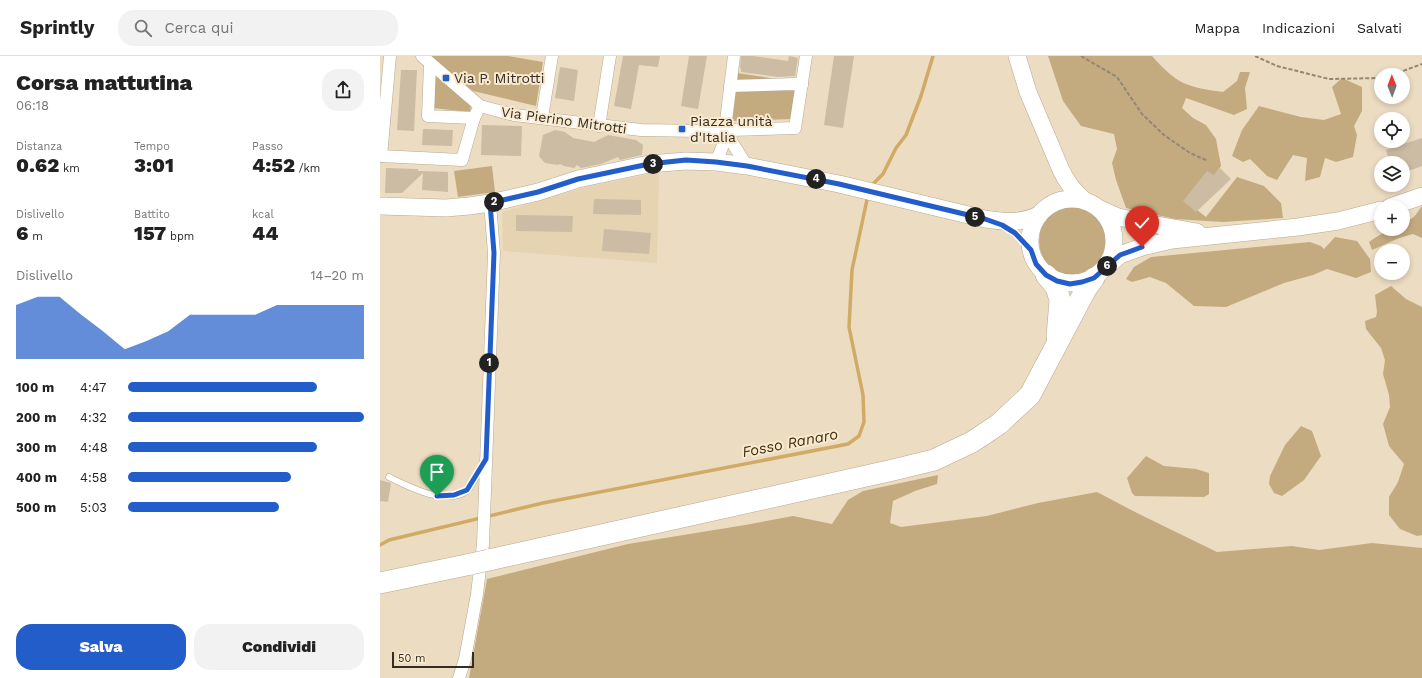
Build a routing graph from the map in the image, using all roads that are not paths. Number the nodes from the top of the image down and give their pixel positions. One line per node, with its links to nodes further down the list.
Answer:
1 (390, 56): 16 (street)
2 (552, 56): 11 (street)
3 (610, 56): 13 (street)
4 (734, 56): 9 (street)
5 (806, 56): 8 (street)
6 (1017, 56): 15 (main road)
7 (426, 60): 10 (street, Via Pierino Mitrotti); 12 (street)
8 (802, 85): 9 (street); 14 (street, Via Pierino Mitrotti)
9 (730, 86): 14 (street)
10 (480, 106): 11 (street, Via Pierino Mitrotti); 12 (street)
11 (542, 117): 13 (street, Via Pierino Mitrotti)
12 (474, 118): 16 (street)
13 (599, 126): 14 (street, Via Pierino Mitrotti)
14 (725, 129): 17 (street); 18 (street)
15 (1055, 155): 22 (main road); 24 (main road)
16 (380, 156)
17 (716, 162): 18 (main road); 21 (main road)
18 (747, 166): 26 (main road)
19 (1422, 196): 20 (main road)
20 (1410, 200)
21 (490, 203): 23 (main road); 32 (street)
22 (1092, 204): 24 (main road); 27 (main road); 29 (main road)
23 (380, 206)
24 (1044, 210): 26 (main road); 28 (main road)
25 (1374, 212): 27 (main road)
26 (985, 219): 28 (main road)
27 (1222, 236): 29 (main road)
28 (1031, 250): 30 (main road)
29 (1100, 273): 30 (main road); 31 (highway)
30 (1046, 275): 31 (highway)
31 (1053, 351): 34 (highway)
32 (486, 459): 33 (lane); 35 (street)
33 (389, 477)
34 (380, 583)
35 (459, 678)

